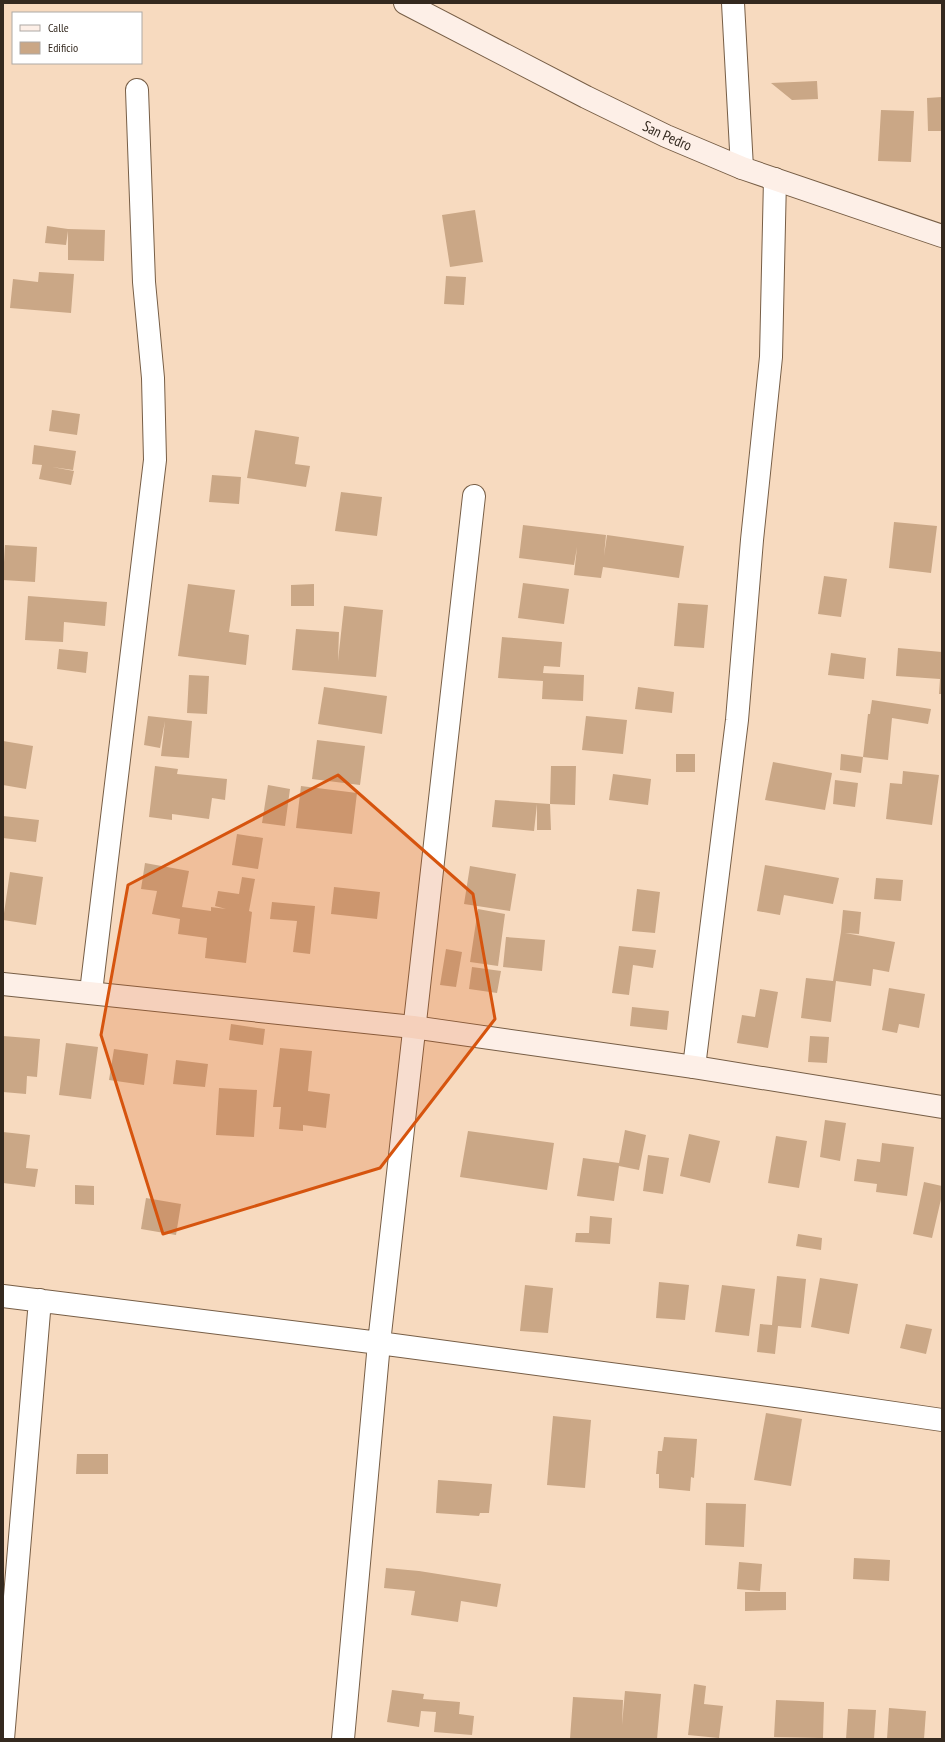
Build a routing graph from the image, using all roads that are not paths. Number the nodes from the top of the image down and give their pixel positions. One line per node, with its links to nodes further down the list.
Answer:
1 (405, 3): 4 (street, San Pedro)
2 (733, 3): 4 (street)
3 (137, 90): 9 (street)
4 (742, 168): 5 (street, San Pedro)
5 (775, 179): 6 (street, San Pedro); 11 (street)
6 (942, 236)
7 (474, 496): 10 (street)
8 (3, 984): 9 (street)
9 (91, 992): 10 (street)
10 (413, 1027): 11 (street); 15 (street)
11 (694, 1067): 12 (street)
12 (942, 1107)
13 (3, 1296): 14 (street)
14 (40, 1300): 15 (street); 17 (street)
15 (379, 1343): 16 (street); 18 (street)
16 (942, 1420)
17 (3, 1739)
18 (343, 1739)

